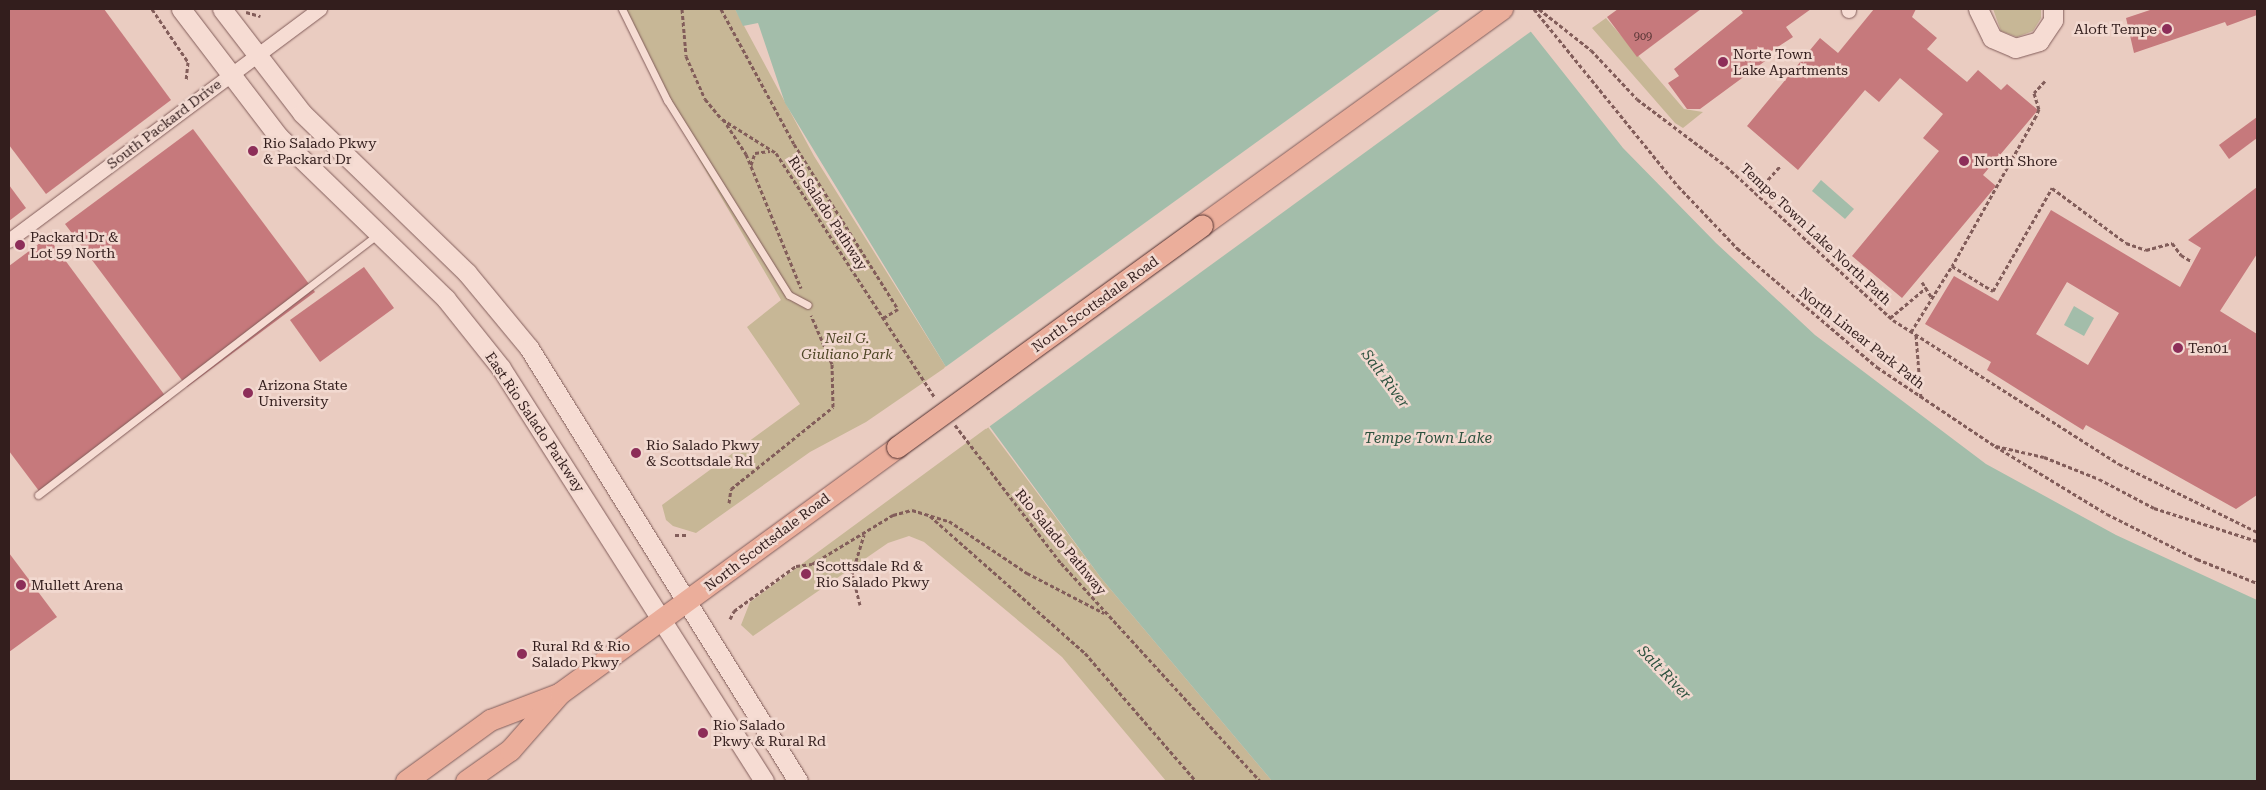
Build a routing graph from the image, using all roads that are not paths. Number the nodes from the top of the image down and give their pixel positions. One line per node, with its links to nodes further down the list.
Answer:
1 (181, 9): 9 (main road, East Rio Salado Parkway)
2 (222, 9): 8 (main road)
3 (320, 9): 8 (street, South Packard Drive)
4 (622, 9): 12 (lane)
5 (1502, 9): 14 (main road, North Scottsdale Road, bridge)
6 (2053, 9): 7 (main road)
7 (1980, 11)
8 (255, 56): 9 (street, South Packard Drive); 14 (main road)
9 (229, 75): 10 (main road, East Rio Salado Parkway); 11 (street, South Packard Drive)
10 (378, 235): 13 (lane); 15 (main road, East Rio Salado Parkway)
11 (9, 241)
12 (808, 306)
13 (38, 494)
14 (688, 600): 15 (main road, North Scottsdale Road); 20 (main road)
15 (664, 618): 16 (main road, North Scottsdale Road); 19 (main road, East Rio Salado Parkway)
16 (560, 693): 17 (main road); 18 (main road)
17 (406, 781)
18 (466, 781)
19 (764, 781)
20 (798, 781)

